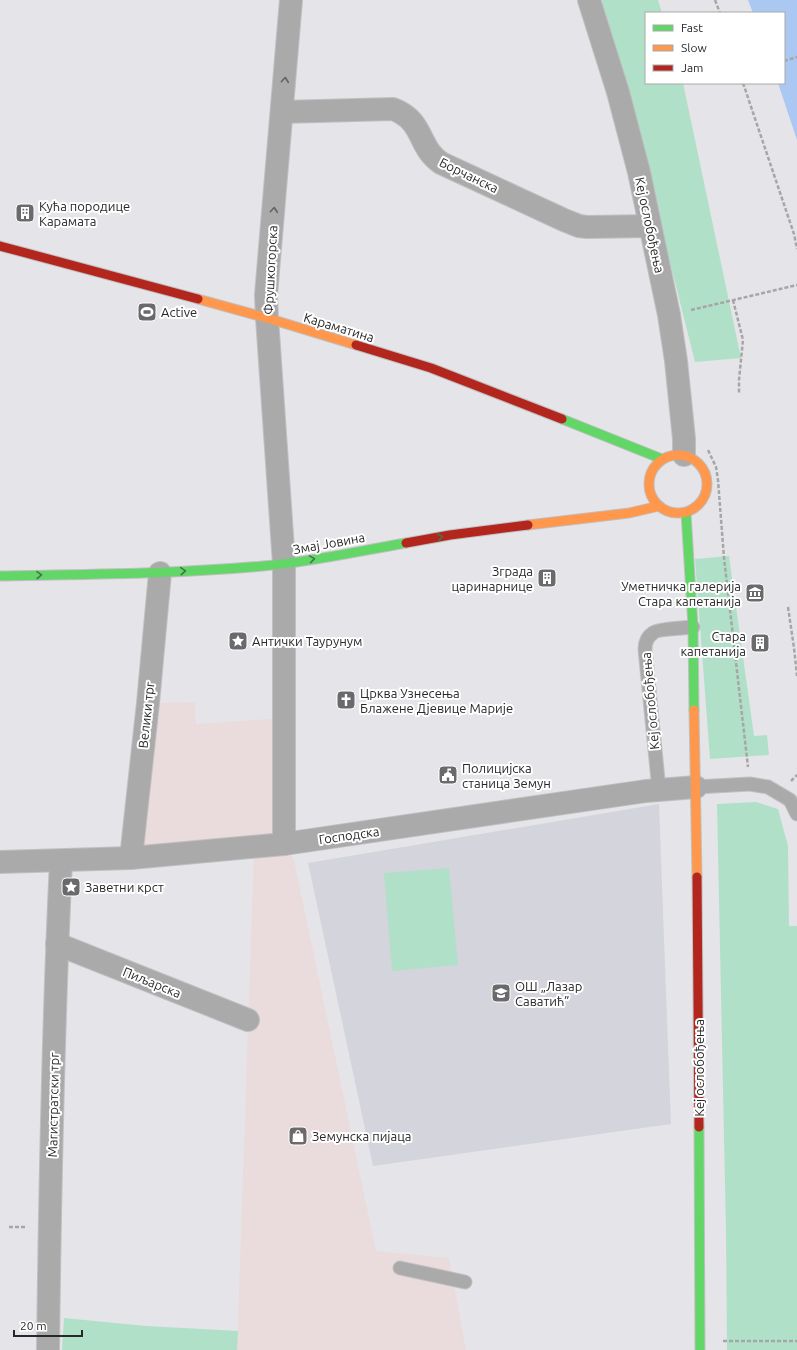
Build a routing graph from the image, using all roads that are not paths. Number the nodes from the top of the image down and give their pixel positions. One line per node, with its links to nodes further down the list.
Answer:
1 (291, 0): 3 (street, Фрушкогорска, one-way to 1)
2 (589, 0): 4 (street, Кеј ослобођења)
3 (282, 112): 4 (street, Борчанска); 6 (street, Фрушкогорска, one-way to 3)
4 (650, 226): 7 (street, Кеј ослобођења)
5 (0, 246): 6 (street, Караматина)
6 (267, 318): 8 (street, Караматина); 11 (street, Фрушкогорска)
7 (684, 447): 8 (street); 10 (street)
8 (662, 459): 9 (street)
9 (659, 506): 10 (street); 11 (street, Змај Јовина, one-way to 9)
10 (686, 513): 14 (street, Кеј ослобођења)
11 (284, 564): 12 (street, Змај Јовина, one-way to 11); 18 (street)
12 (160, 573): 13 (street, Змај Јовина, one-way to 12); 19 (street, Велики трг)
13 (0, 576)
14 (693, 627): 15 (street, Кеј ослобођења); 16 (lane, Кеј ослобођења)
15 (696, 787): 16 (street, Господска); 17 (lane); 26 (street, Кеј ослобођења)
16 (653, 791): 18 (street, Господска)
17 (797, 814)
18 (284, 844): 19 (street, Господска)
19 (131, 858): 20 (street, Господска)
20 (61, 861): 21 (street, Господска); 22 (street, Магистратски трг)
21 (0, 862)
22 (57, 944): 23 (street, Пиљарска); 27 (street, Магистратски трг)
23 (248, 1020)
24 (400, 1268): 25 (lane)
25 (466, 1282)
26 (700, 1345)
27 (48, 1350)

